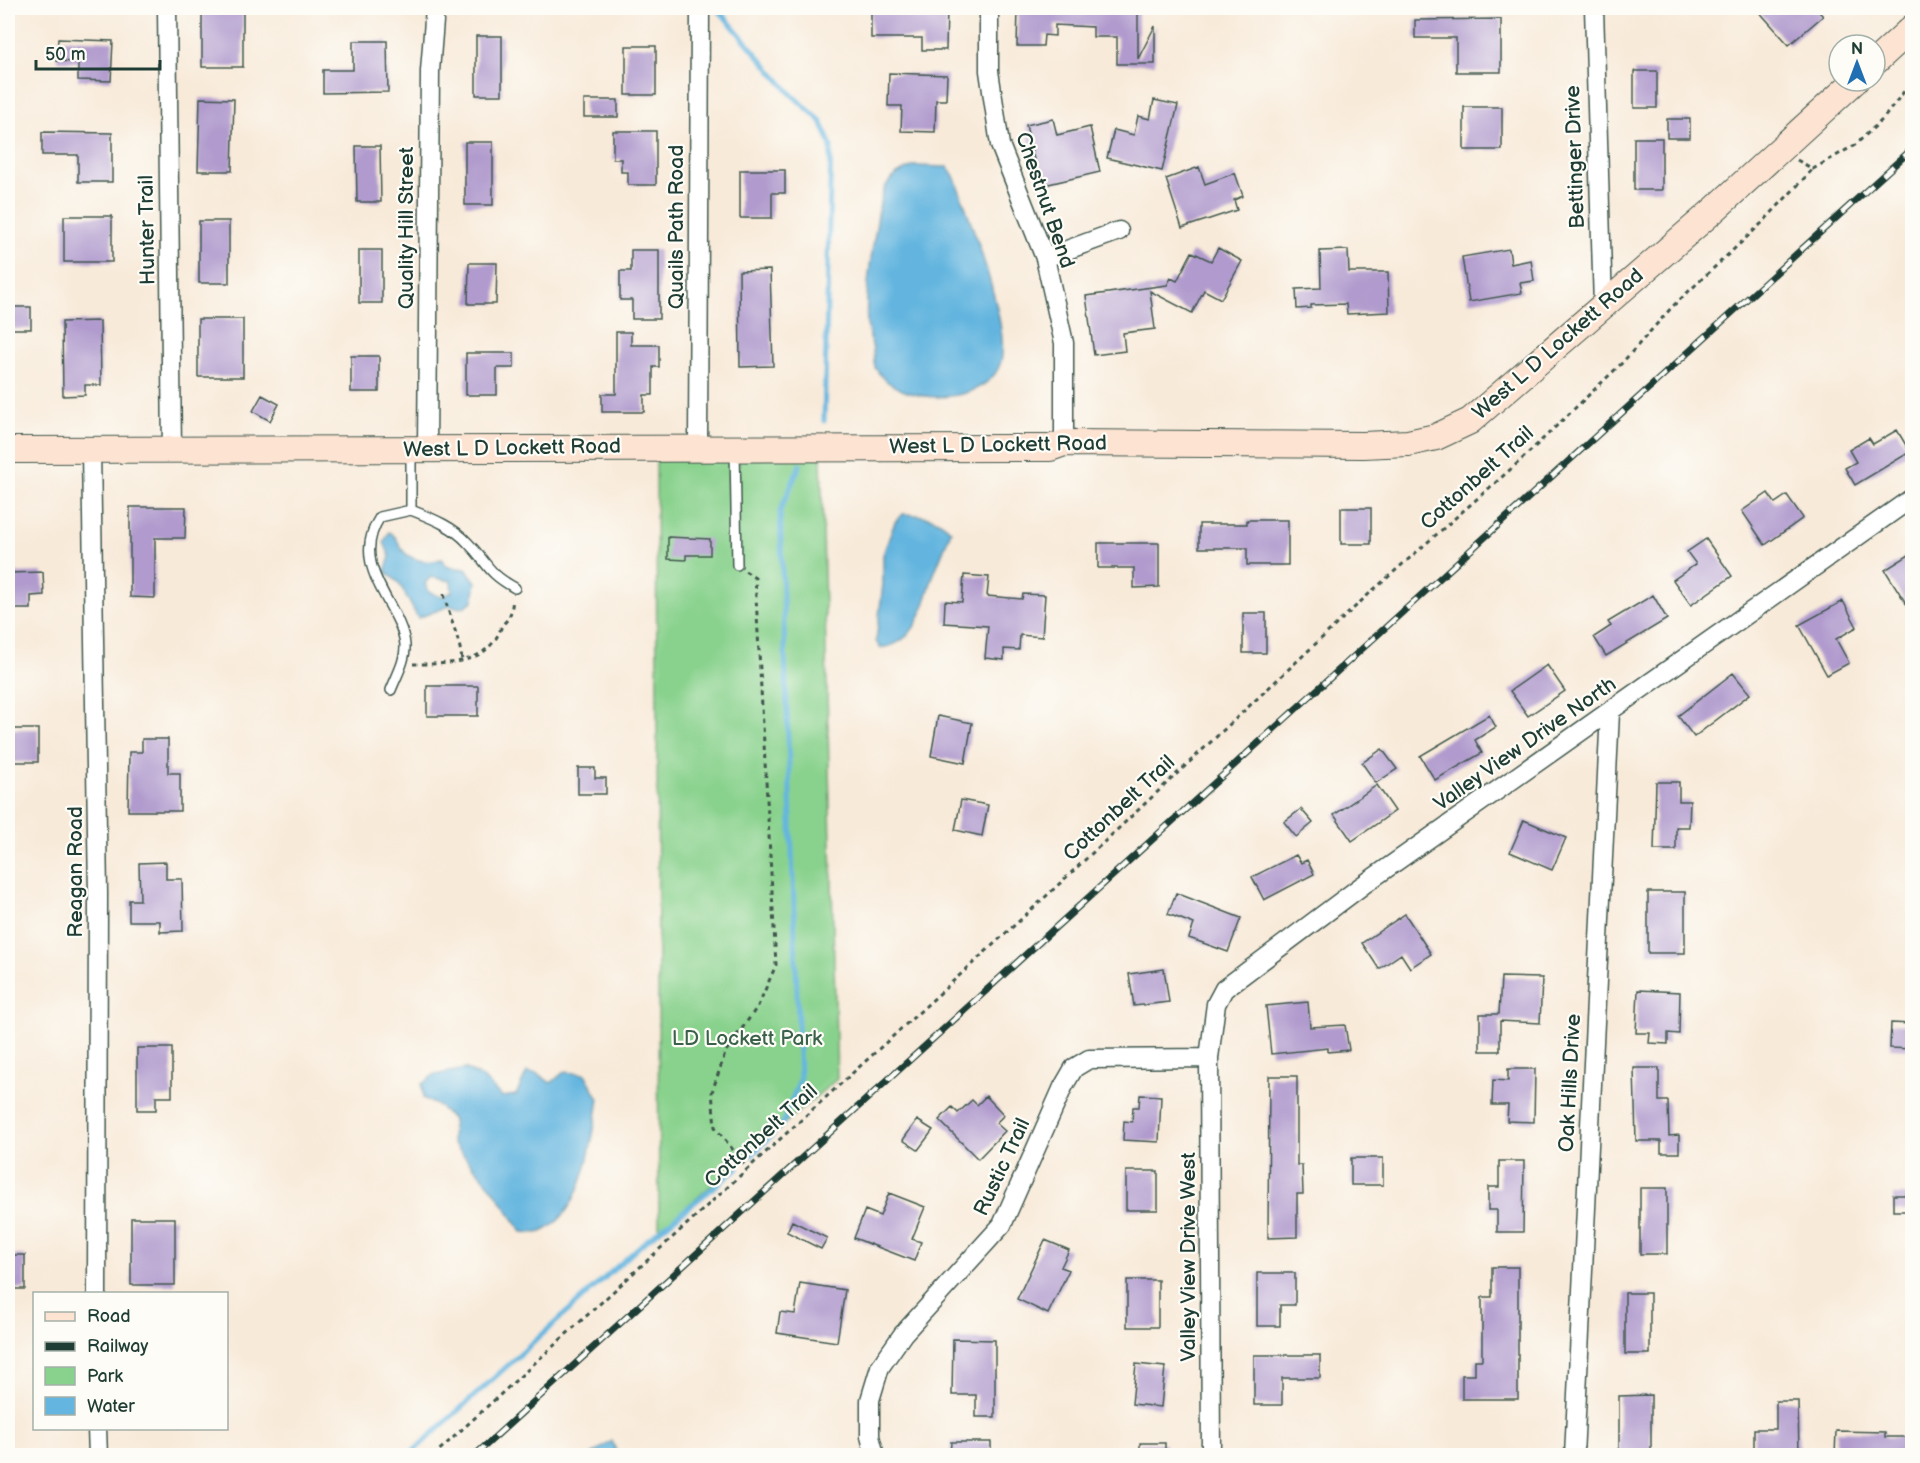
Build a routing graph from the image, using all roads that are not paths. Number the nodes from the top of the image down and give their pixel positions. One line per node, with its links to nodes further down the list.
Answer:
1 (167, 8): 18 (street, Hunter Trail)
2 (435, 8): 15 (street, Quality Hill Street)
3 (700, 8): 13 (street, Quails Path Road)
4 (989, 8): 10 (street, Chestnut Bend)
5 (1593, 8): 11 (street, Bettinger Drive)
6 (1912, 28): 7 (main road)
7 (1887, 51)
8 (1842, 93): 11 (main road, West L D Lockett Road)
9 (1119, 231): 10 (street)
10 (1045, 258): 12 (street, Chestnut Bend)
11 (1603, 306): 12 (main road, West L D Lockett Road)
12 (1064, 442): 14 (main road, West L D Lockett Road)
13 (698, 447): 14 (main road, West L D Lockett Road); 15 (main road, West L D Lockett Road)
14 (735, 447): 21 (lane)
15 (419, 449): 18 (main road, West L D Lockett Road); 20 (lane)
16 (8, 450): 17 (main road, West L D Lockett Road)
17 (91, 450): 18 (main road, West L D Lockett Road); 26 (street, Reagan Road)
18 (172, 451)
19 (1912, 498): 24 (street, Valley View Drive North)
20 (411, 510): 22 (lane); 23 (lane)
21 (737, 565)
22 (515, 588)
23 (391, 690)
24 (1610, 712): 25 (street, Valley View Drive North); 31 (street, Oak Hills Drive)
25 (1209, 1058): 29 (street, Rustic Trail); 30 (street, Valley View Drive West)
26 (97, 1292)
27 (97, 1430): 28 (street)
28 (98, 1455)
29 (875, 1455)
30 (1211, 1455)
31 (1574, 1455)

